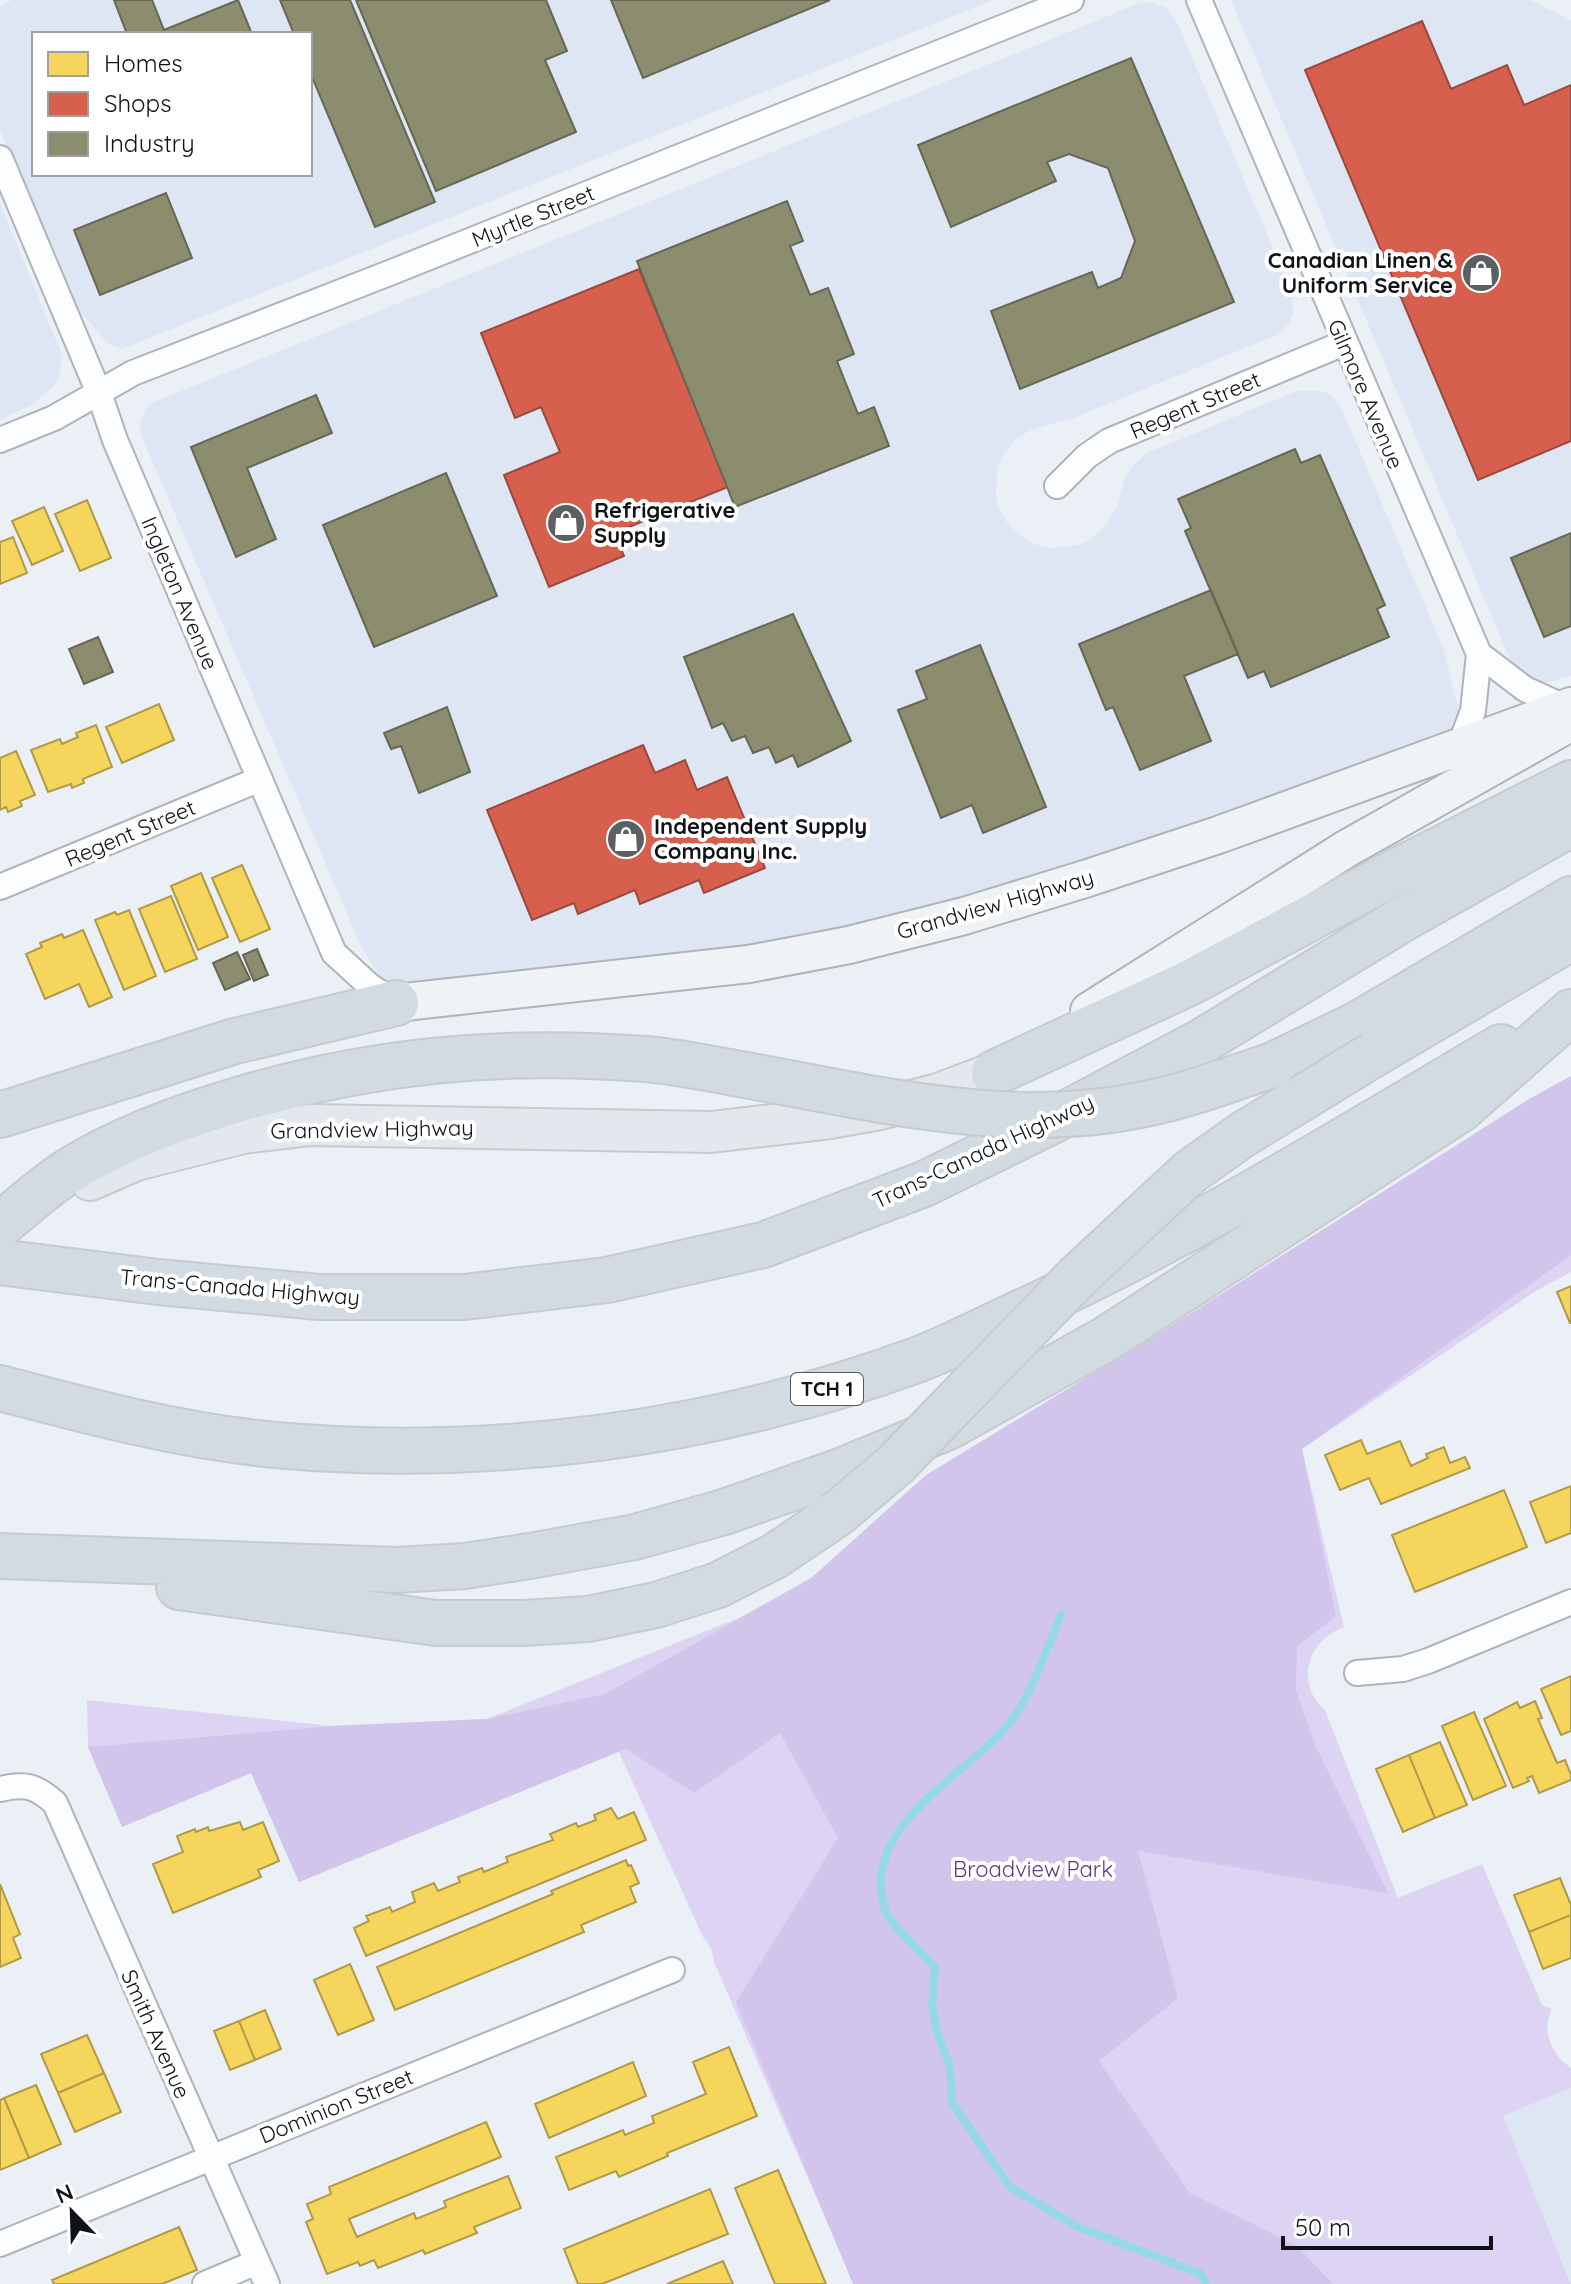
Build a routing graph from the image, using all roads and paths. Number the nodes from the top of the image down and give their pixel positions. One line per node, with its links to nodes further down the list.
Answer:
1 (1071, 0): 5 (street, Myrtle Street)
2 (1199, 0): 4 (street, Gilmore Avenue)
3 (0, 158): 5 (street, Ingleton Avenue)
4 (1344, 343): 7 (street, Regent Street); 8 (street, Gilmore Avenue)
5 (99, 393): 6 (street, Myrtle Street); 11 (street, Ingleton Avenue)
6 (0, 440)
7 (1057, 486)
8 (1479, 654): 9 (street, Gilmore Avenue); 10 (street, Gilmore Avenue)
9 (1570, 712): 10 (main road, Grandview Highway); 19 (main road)
10 (1459, 748): 17 (main road, Grandview Highway)
11 (260, 779): 14 (street, Regent Street); 17 (street, Ingleton Avenue)
12 (1571, 783): 19 (highway)
13 (1571, 824): 23 (highway, Trans-Canada Highway)
14 (0, 887)
15 (1571, 899): 21 (highway, bridge)
16 (1571, 938): 25 (highway, bridge)
17 (396, 1003): 20 (highway)
18 (1571, 1009): 24 (highway, TCH 1); 25 (highway)
19 (994, 1073): 21 (main road, Grandview Highway)
20 (0, 1115)
21 (80, 1175): 22 (highway)
22 (0, 1225)
23 (0, 1262)
24 (0, 1388)
25 (16, 1557)
26 (1571, 1602): 27 (street)
27 (1357, 1673)
28 (0, 1789): 30 (street, Smith Avenue)
29 (672, 1970): 30 (street, Dominion Street)
30 (212, 2157): 31 (street, Dominion Street); 32 (street, Smith Avenue)
31 (0, 2244)
32 (262, 2273): 33 (street)
33 (205, 2284)

